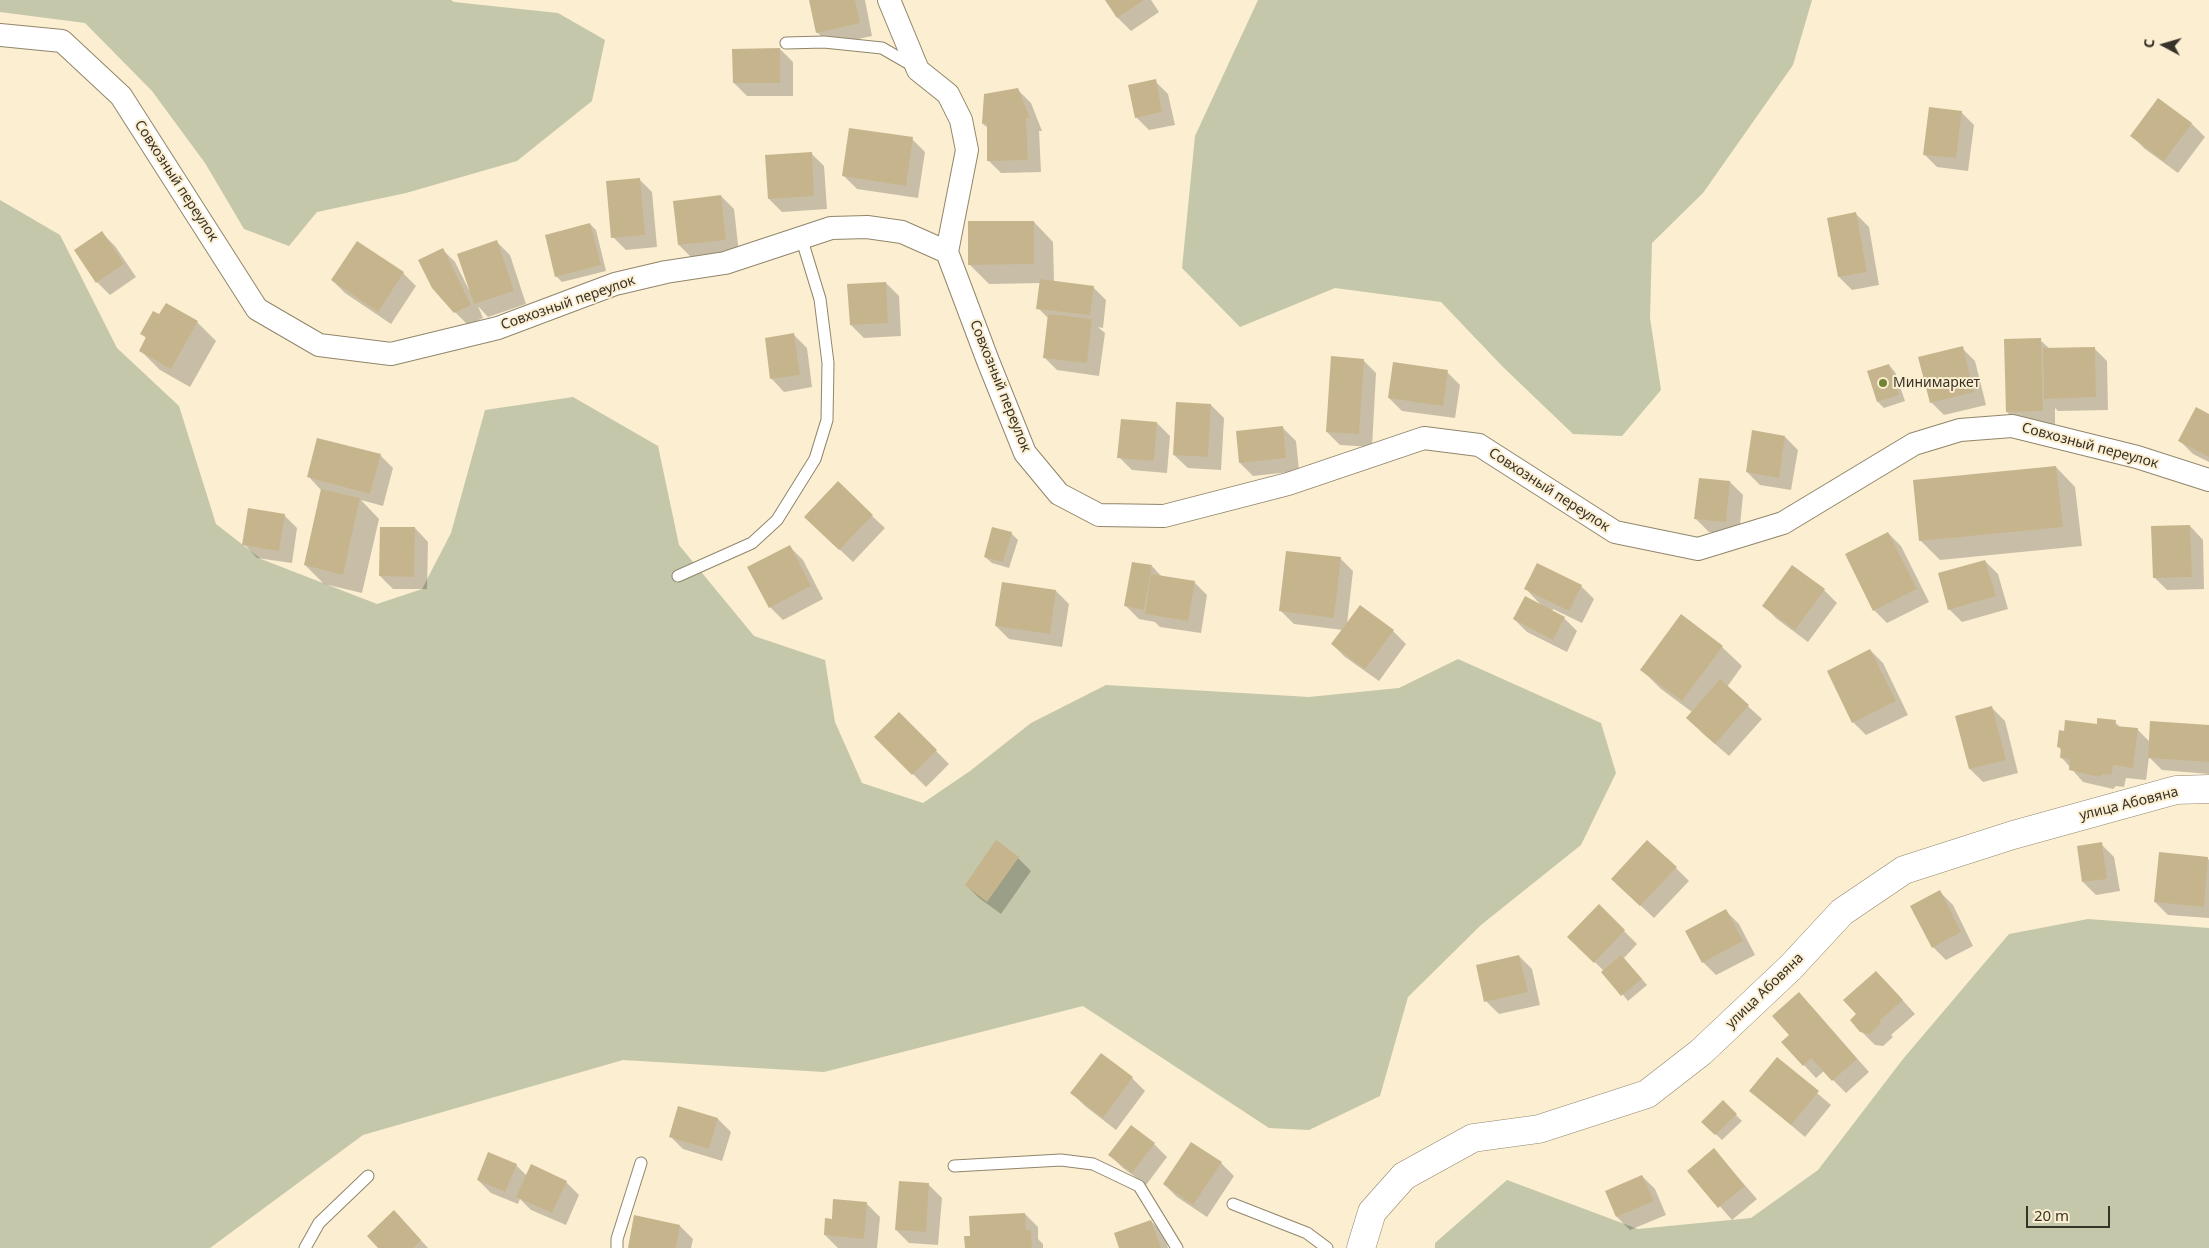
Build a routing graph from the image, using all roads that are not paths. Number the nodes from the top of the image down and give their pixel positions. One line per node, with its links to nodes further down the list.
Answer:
1 (890, 0): 4 (street)
2 (0, 35): 5 (street, Совхозный переулок)
3 (786, 43): 4 (lane)
4 (918, 70): 6 (street)
5 (801, 237): 6 (street, Совхозный переулок); 8 (lane)
6 (948, 252): 7 (street, Совхозный переулок)
7 (2209, 480)
8 (678, 576)
9 (2209, 789): 18 (street, улица Абовяна)
10 (641, 1163): 15 (lane)
11 (954, 1166): 16 (lane)
12 (368, 1176): 14 (lane)
13 (1232, 1204): 17 (lane)
14 (305, 1248)
15 (617, 1248)
16 (1177, 1248)
17 (1327, 1248)
18 (1361, 1248)

